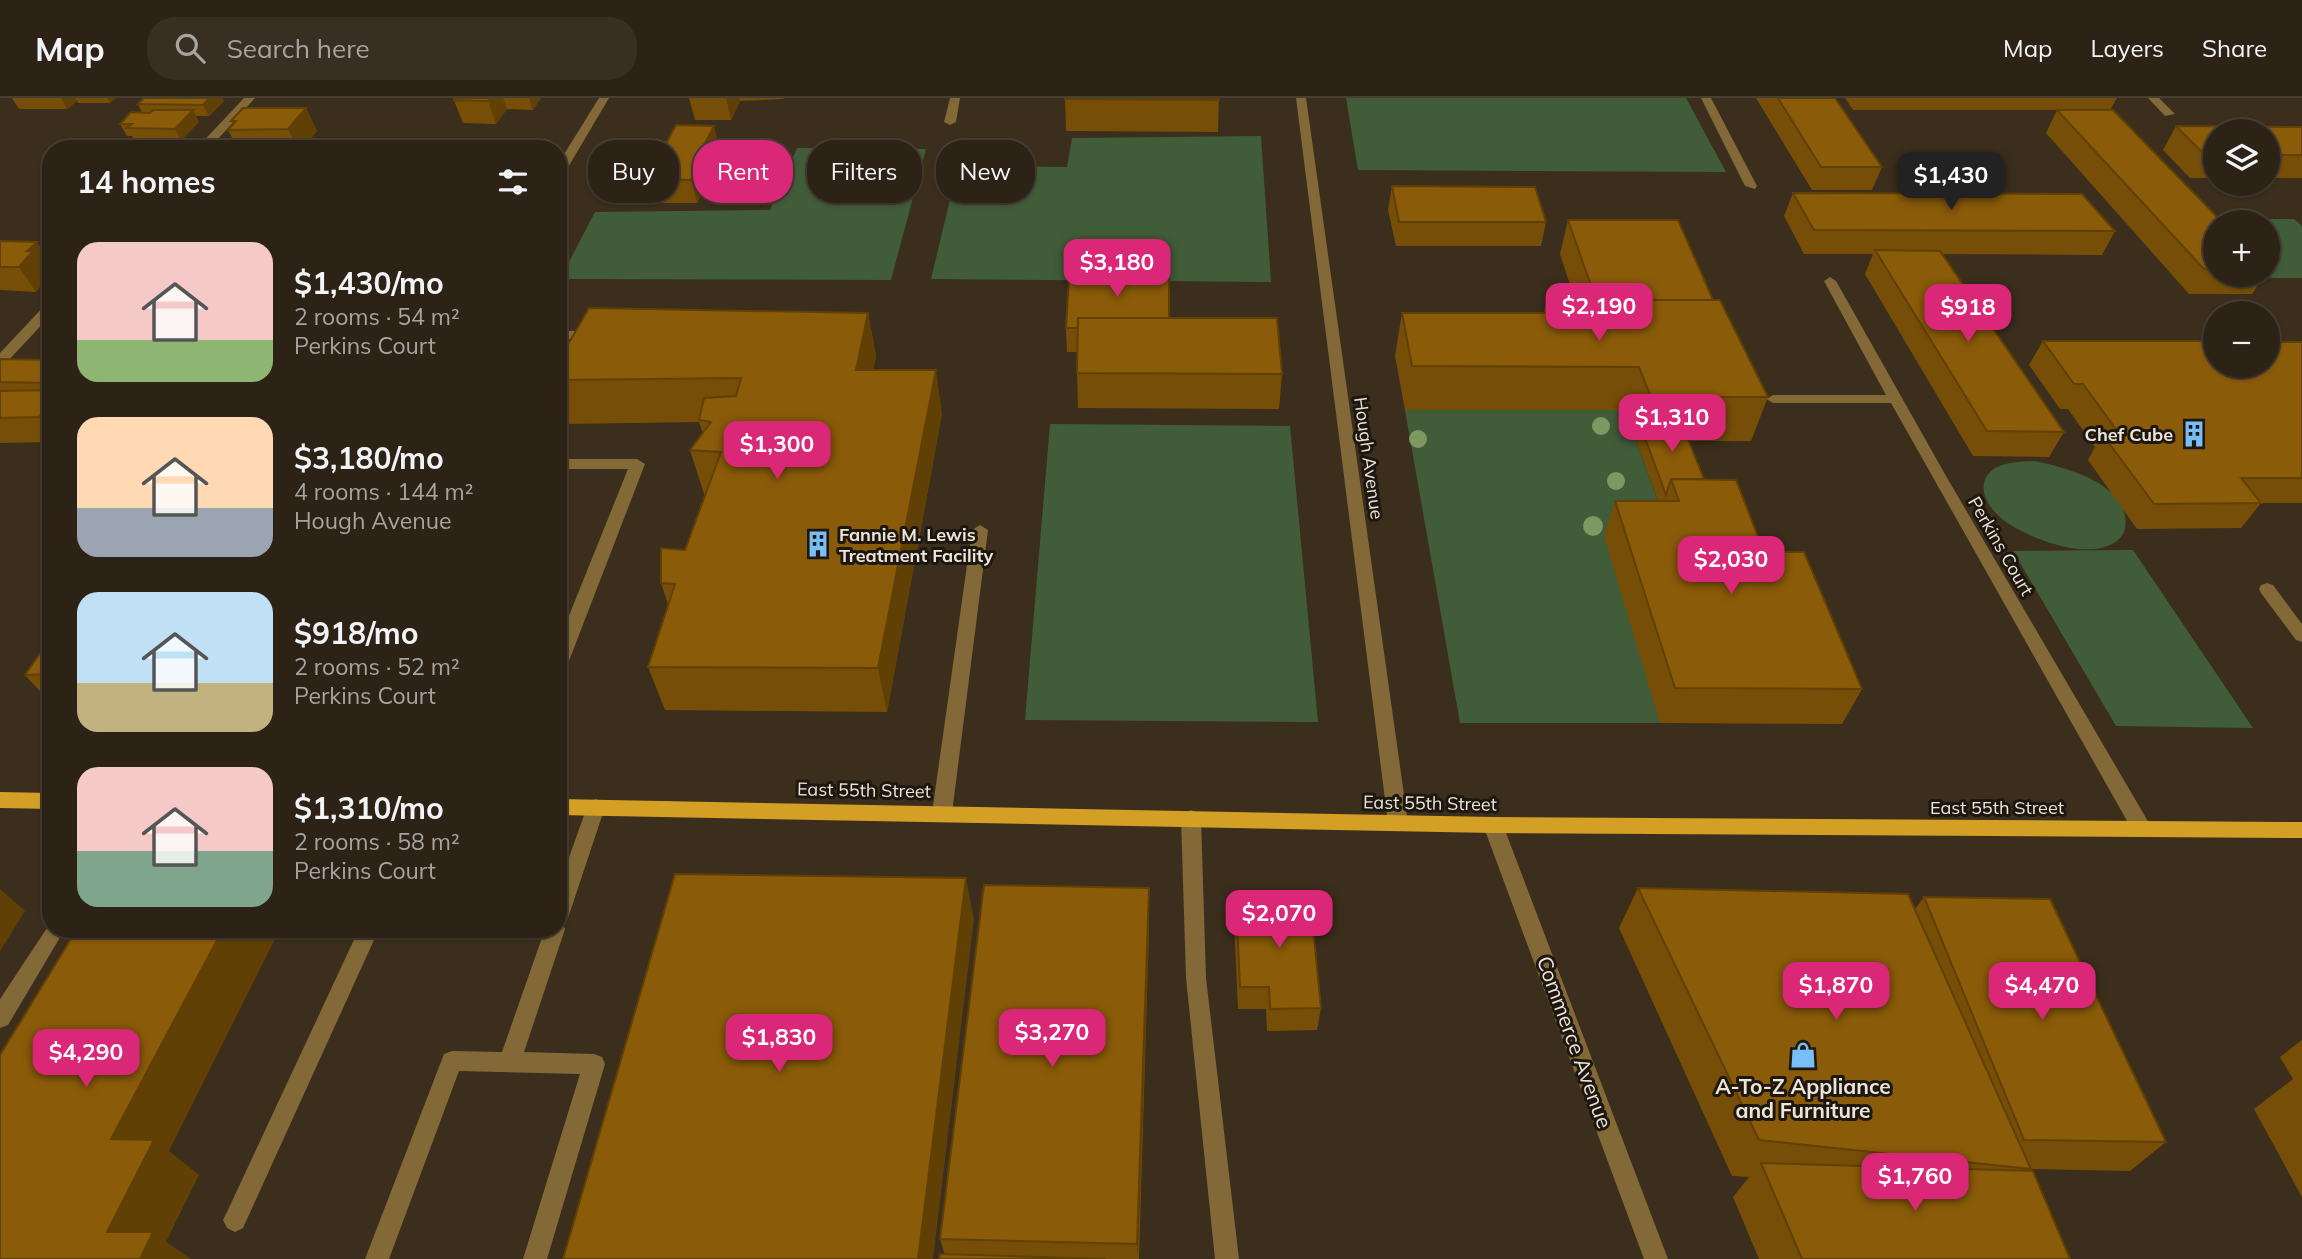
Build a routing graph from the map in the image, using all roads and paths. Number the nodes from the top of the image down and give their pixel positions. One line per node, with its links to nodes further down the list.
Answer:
1 (250, 98): 9 (street)
2 (604, 98): 10 (street)
3 (955, 98): 8 (street)
4 (1301, 98): 30 (street, Hough Avenue)
5 (1706, 98): 11 (street)
6 (2153, 98): 7 (street)
7 (2169, 114)
8 (950, 122)
9 (210, 140)
10 (567, 159)
11 (1751, 186)
12 (1830, 281): 18 (street, Perkins Court)
13 (42, 317): 16 (street)
14 (567, 335): 15 (street)
15 (614, 335)
16 (0, 361)
17 (1773, 399): 18 (street)
18 (1896, 399): 32 (street, Perkins Court)
19 (567, 464): 23 (street)
20 (979, 530): 28 (street)
21 (2267, 589): 22 (street)
22 (2302, 636)
23 (567, 643)
24 (0, 800): 25 (main road)
25 (42, 801)
26 (567, 807): 27 (main road, East 55th Street)
27 (596, 807): 28 (main road, East 55th Street); 34 (street)
28 (942, 813): 29 (main road, East 55th Street)
29 (1191, 818): 30 (main road, East 55th Street); 43 (street)
30 (1398, 823): 31 (main road, East 55th Street)
31 (1493, 825): 32 (main road, East 55th Street); 44 (street, Commerce Avenue)
32 (2142, 829): 33 (main road, East 55th Street)
33 (2302, 830)
34 (567, 892)
35 (49, 938): 38 (street)
36 (365, 938): 40 (street)
37 (552, 938): 39 (street)
38 (0, 1018)
39 (509, 1064): 41 (street); 42 (street)
40 (235, 1220)
41 (377, 1259)
42 (535, 1259)
43 (1227, 1259)
44 (1656, 1259)

